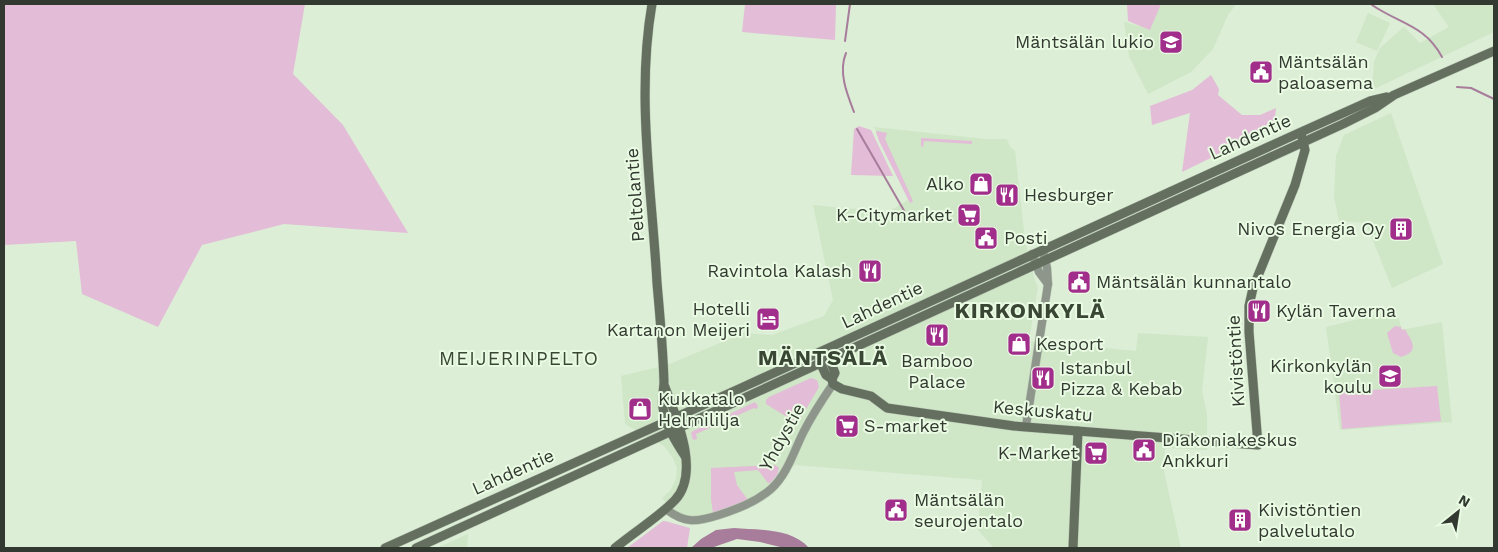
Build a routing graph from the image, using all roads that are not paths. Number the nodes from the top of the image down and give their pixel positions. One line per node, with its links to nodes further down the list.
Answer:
1 (652, 4): 19 (main road, Peltolantie)
2 (1494, 51): 3 (main road, Lahdentie)
3 (1394, 95): 4 (main road, Lahdentie); 6 (main road, Lahdentie)
4 (1300, 132): 5 (main road, Lahdentie); 6 (main road, Kivistöntie)
5 (1290, 137): 7 (main road); 9 (main road, Lahdentie)
6 (1303, 142): 7 (main road, Lahdentie); 8 (main road, Kivistöntie)
7 (1294, 146): 8 (main road); 11 (main road, Lahdentie)
8 (1300, 165): 25 (main road, Kivistöntie)
9 (1043, 249): 10 (main road, Lahdentie); 11 (street)
10 (1032, 254): 12 (street); 14 (main road, Lahdentie)
11 (1046, 260): 12 (main road, Lahdentie); 13 (street)
12 (1036, 264): 13 (street); 16 (main road, Lahdentie)
13 (1048, 284): 22 (street)
14 (826, 349): 15 (main road, Lahdentie); 16 (main road)
15 (816, 353): 17 (main road); 20 (main road, Lahdentie)
16 (830, 359): 17 (main road, Lahdentie); 18 (main road)
17 (820, 364): 18 (main road); 23 (main road, Lahdentie)
18 (832, 381): 22 (main road, Keskuskatu); 26 (street, Yhdystie)
19 (664, 384): 20 (main road, Peltolantie); 21 (main road, Peltolantie)
20 (676, 417): 21 (main road, Lahdentie); 23 (main road, Peltolantie)
21 (666, 420): 23 (main road, Peltolantie); 27 (main road, Lahdentie)
22 (1026, 426): 24 (main road, Keskuskatu)
23 (675, 430): 26 (main road); 28 (main road, Lahdentie)
24 (1078, 431): 25 (main road, Keskuskatu); 30 (main road)
25 (1258, 445)
26 (666, 508): 29 (main road)
27 (385, 548)
28 (416, 548)
29 (616, 548)
30 (1073, 548)

